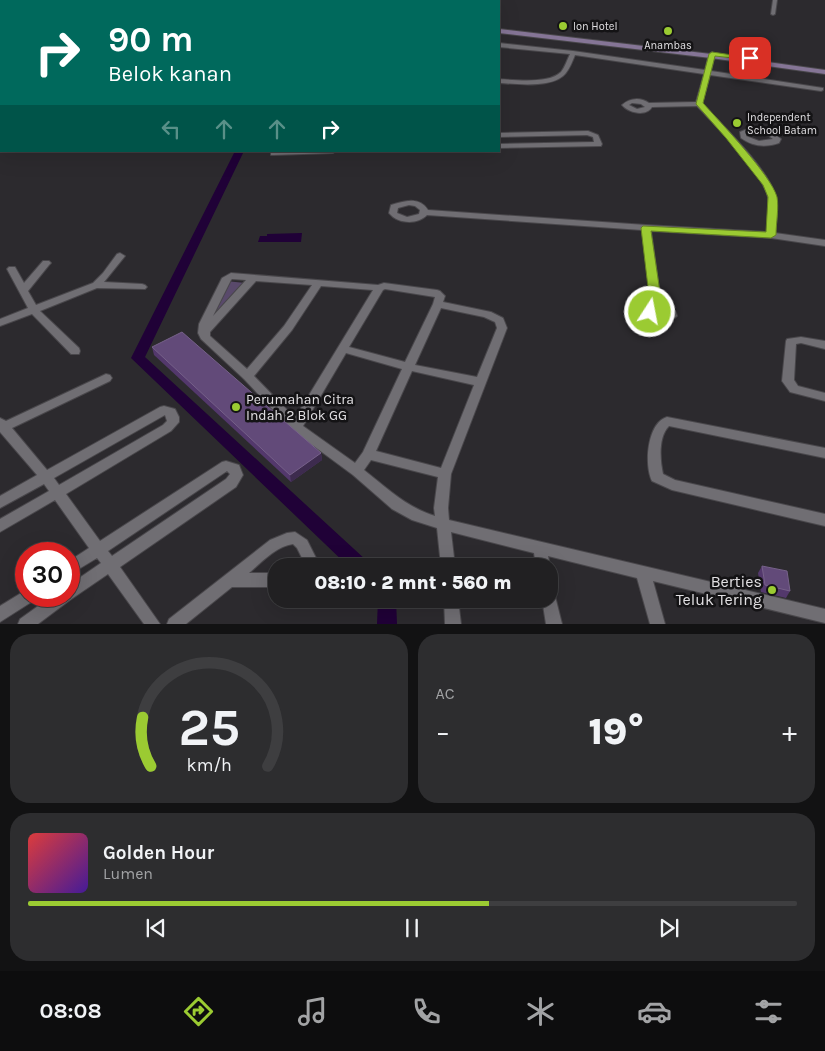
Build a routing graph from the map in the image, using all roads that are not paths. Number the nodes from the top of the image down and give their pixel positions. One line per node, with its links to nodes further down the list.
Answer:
1 (775, 0): 2 (street)
2 (773, 14)
3 (500, 30): 6 (main road)
4 (500, 45): 5 (street)
5 (573, 53): 8 (street); 10 (street)
6 (712, 55): 7 (main road); 8 (street); 9 (main road)
7 (825, 68)
8 (707, 72): 11 (street); 12 (street)
9 (825, 72)
10 (500, 81)
11 (824, 91)
12 (699, 104): 13 (street); 16 (street)
13 (648, 105)
14 (529, 134): 15 (street); 19 (street); 19 (street)
15 (500, 135)
16 (729, 137): 17 (street); 24 (street)
17 (743, 137)
18 (500, 146): 19 (street)
19 (533, 146)
20 (274, 152): 21 (street)
21 (304, 152)
22 (425, 212): 23 (street)
23 (646, 228): 24 (street); 36 (street)
24 (771, 235): 25 (street)
25 (825, 243)
26 (120, 256): 31 (street)
27 (46, 263): 34 (street)
28 (12, 269): 34 (street)
29 (254, 277): 30 (street); 39 (street); 39 (street)
30 (319, 282): 33 (street); 44 (street)
31 (96, 285): 32 (street); 37 (street)
32 (142, 287)
33 (379, 288): 35 (street); 41 (street)
34 (24, 290): 37 (street)
35 (438, 304): 43 (street); 46 (street)
36 (656, 306)
37 (34, 310): 38 (street); 42 (street)
38 (0, 323)
39 (204, 333): 44 (street)
40 (825, 345): 47 (street)
41 (344, 349): 43 (street); 49 (street)
42 (74, 351)
43 (409, 367): 46 (street); 51 (street)
44 (248, 376): 49 (street)
45 (106, 378): 48 (street)
46 (480, 382): 53 (street)
47 (825, 397)
48 (2, 426): 54 (street)
49 (296, 427): 52 (street)
50 (825, 453): 57 (street)
51 (368, 454): 52 (street); 53 (street)
52 (357, 471): 58 (street)
53 (445, 474): 58 (street)
54 (46, 477): 55 (street); 55 (street); 56 (street)
55 (57, 492): 59 (street); 60 (street)
56 (0, 503)
57 (825, 520)
58 (444, 525): 61 (street); 63 (street)
59 (0, 526)
60 (98, 549): 65 (street); 66 (street); 66 (street)
61 (540, 549): 64 (street); 67 (street)
62 (309, 558): 68 (street)
63 (447, 558)
64 (542, 558)
65 (80, 561)
66 (109, 565): 70 (street); 78 (street)
67 (642, 573): 76 (street); 82 (street)
68 (229, 580): 69 (street); 79 (street)
69 (268, 580)
70 (80, 585)
71 (15, 605): 75 (street)
72 (49, 607): 77 (street)
73 (452, 608): 80 (street)
74 (551, 608): 81 (street)
75 (0, 615)
76 (825, 616)
77 (25, 624)
78 (153, 624)
79 (174, 624)
80 (453, 624)
81 (554, 624)
82 (658, 624)

